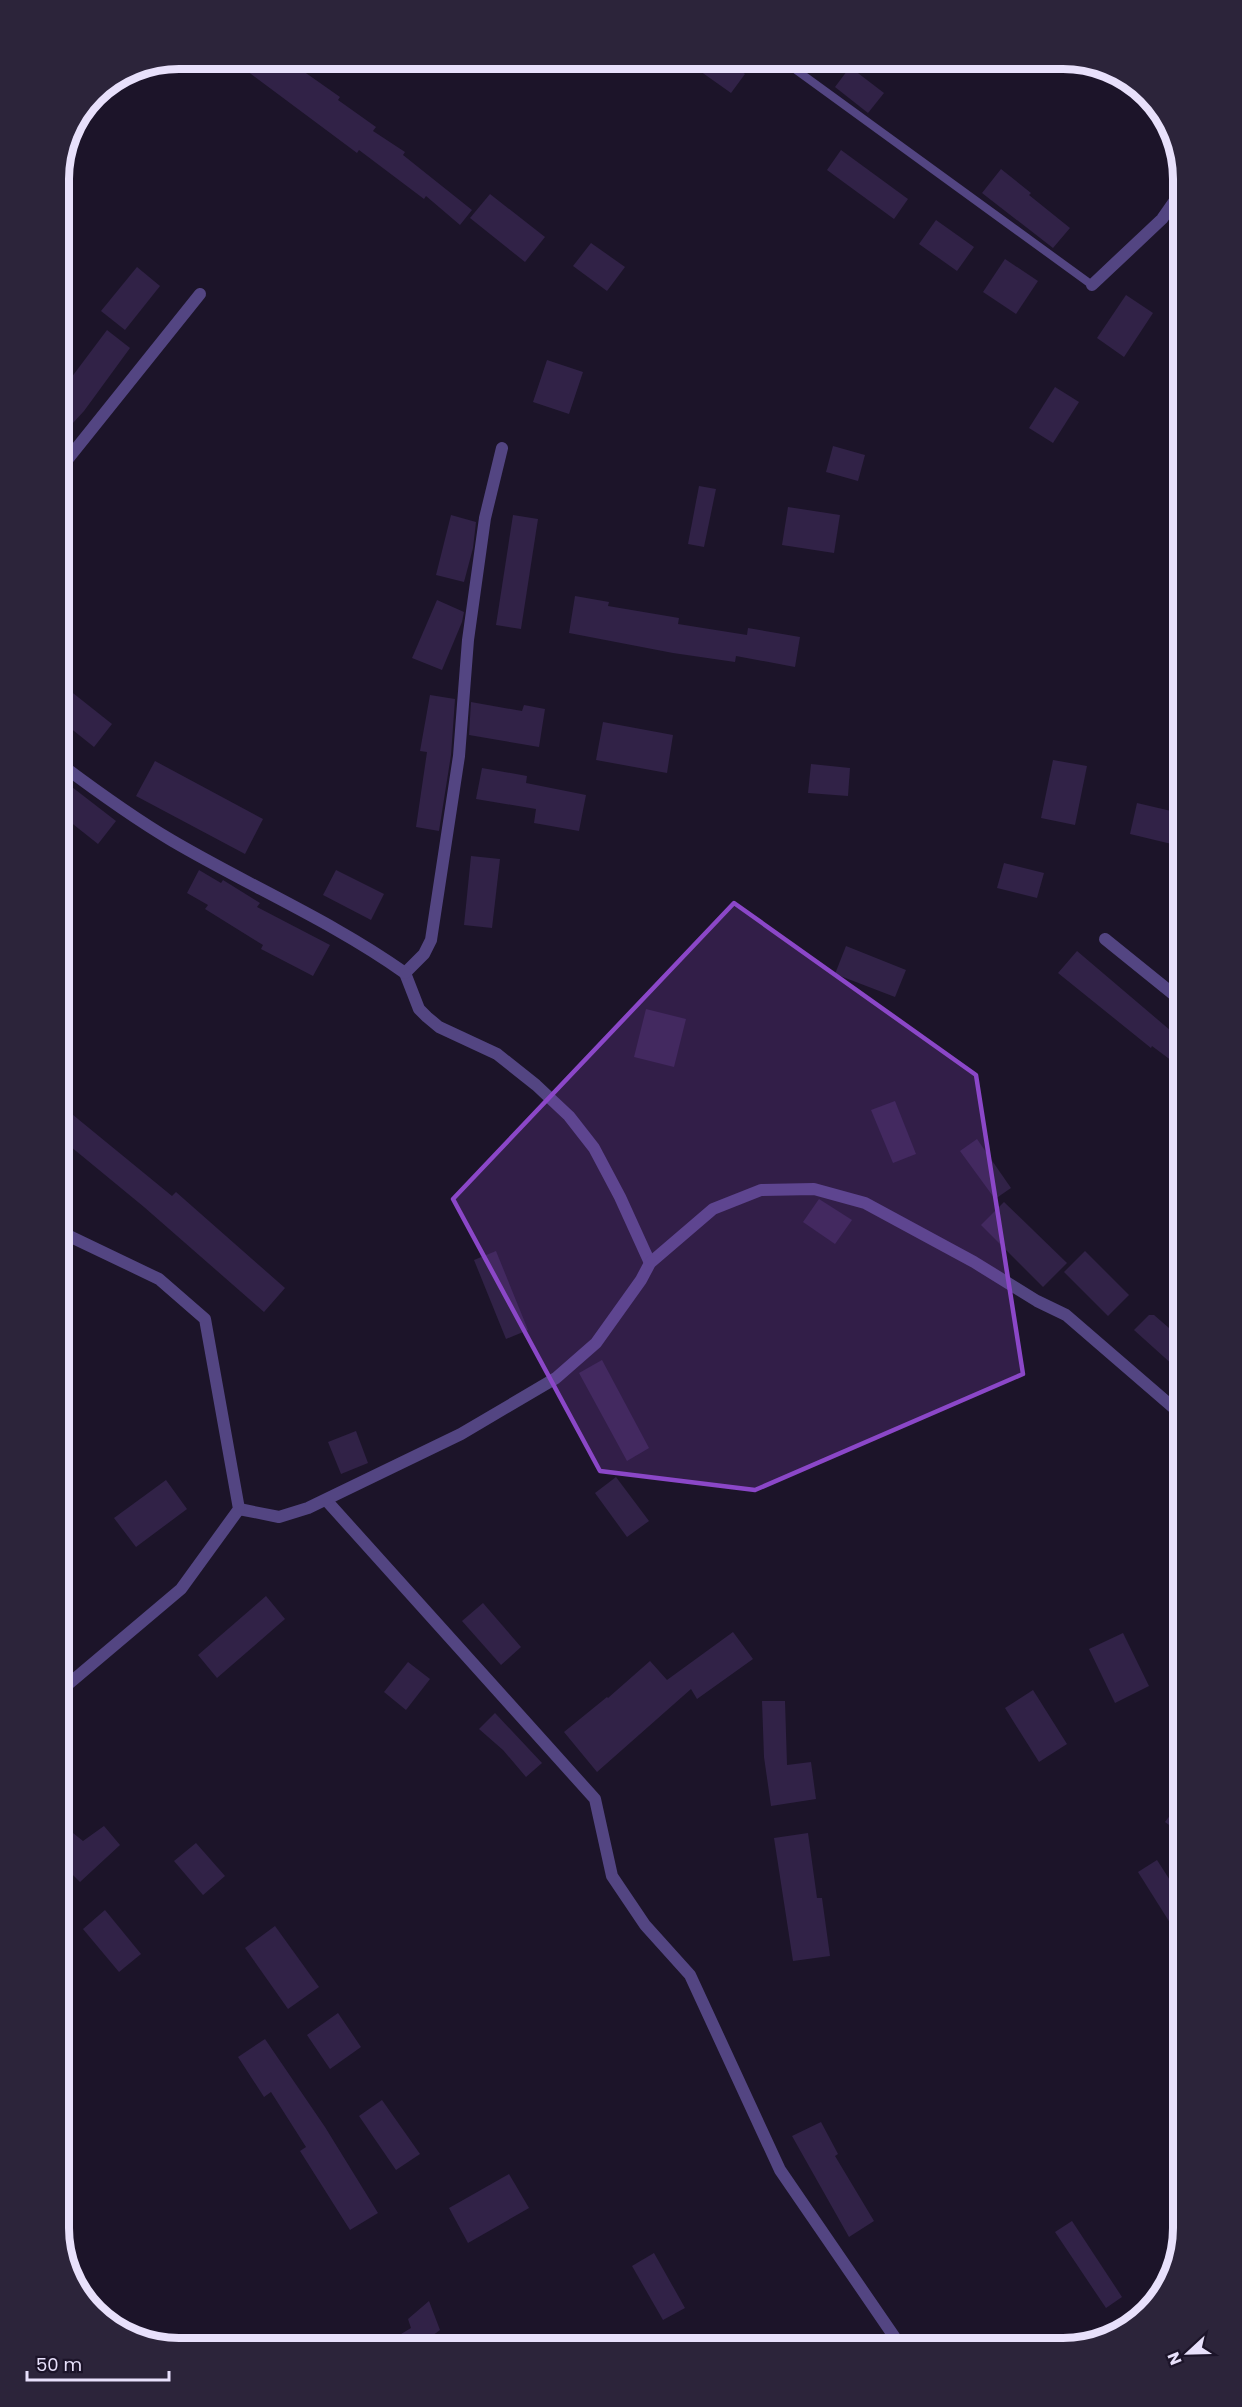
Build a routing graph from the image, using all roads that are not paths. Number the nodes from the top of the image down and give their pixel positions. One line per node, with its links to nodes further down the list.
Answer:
1 (795, 69): 3 (lane)
2 (1173, 204): 3 (street)
3 (1092, 285)
4 (200, 294): 6 (street)
5 (502, 448): 9 (street)
6 (69, 458)
7 (69, 771): 9 (street)
8 (1105, 939): 10 (street)
9 (405, 973): 12 (street)
10 (1173, 993)
11 (69, 1235): 15 (street)
12 (650, 1263): 13 (street); 14 (street)
13 (1173, 1407)
14 (326, 1500): 15 (street); 17 (street)
15 (239, 1509): 16 (street)
16 (69, 1683)
17 (895, 2338)

